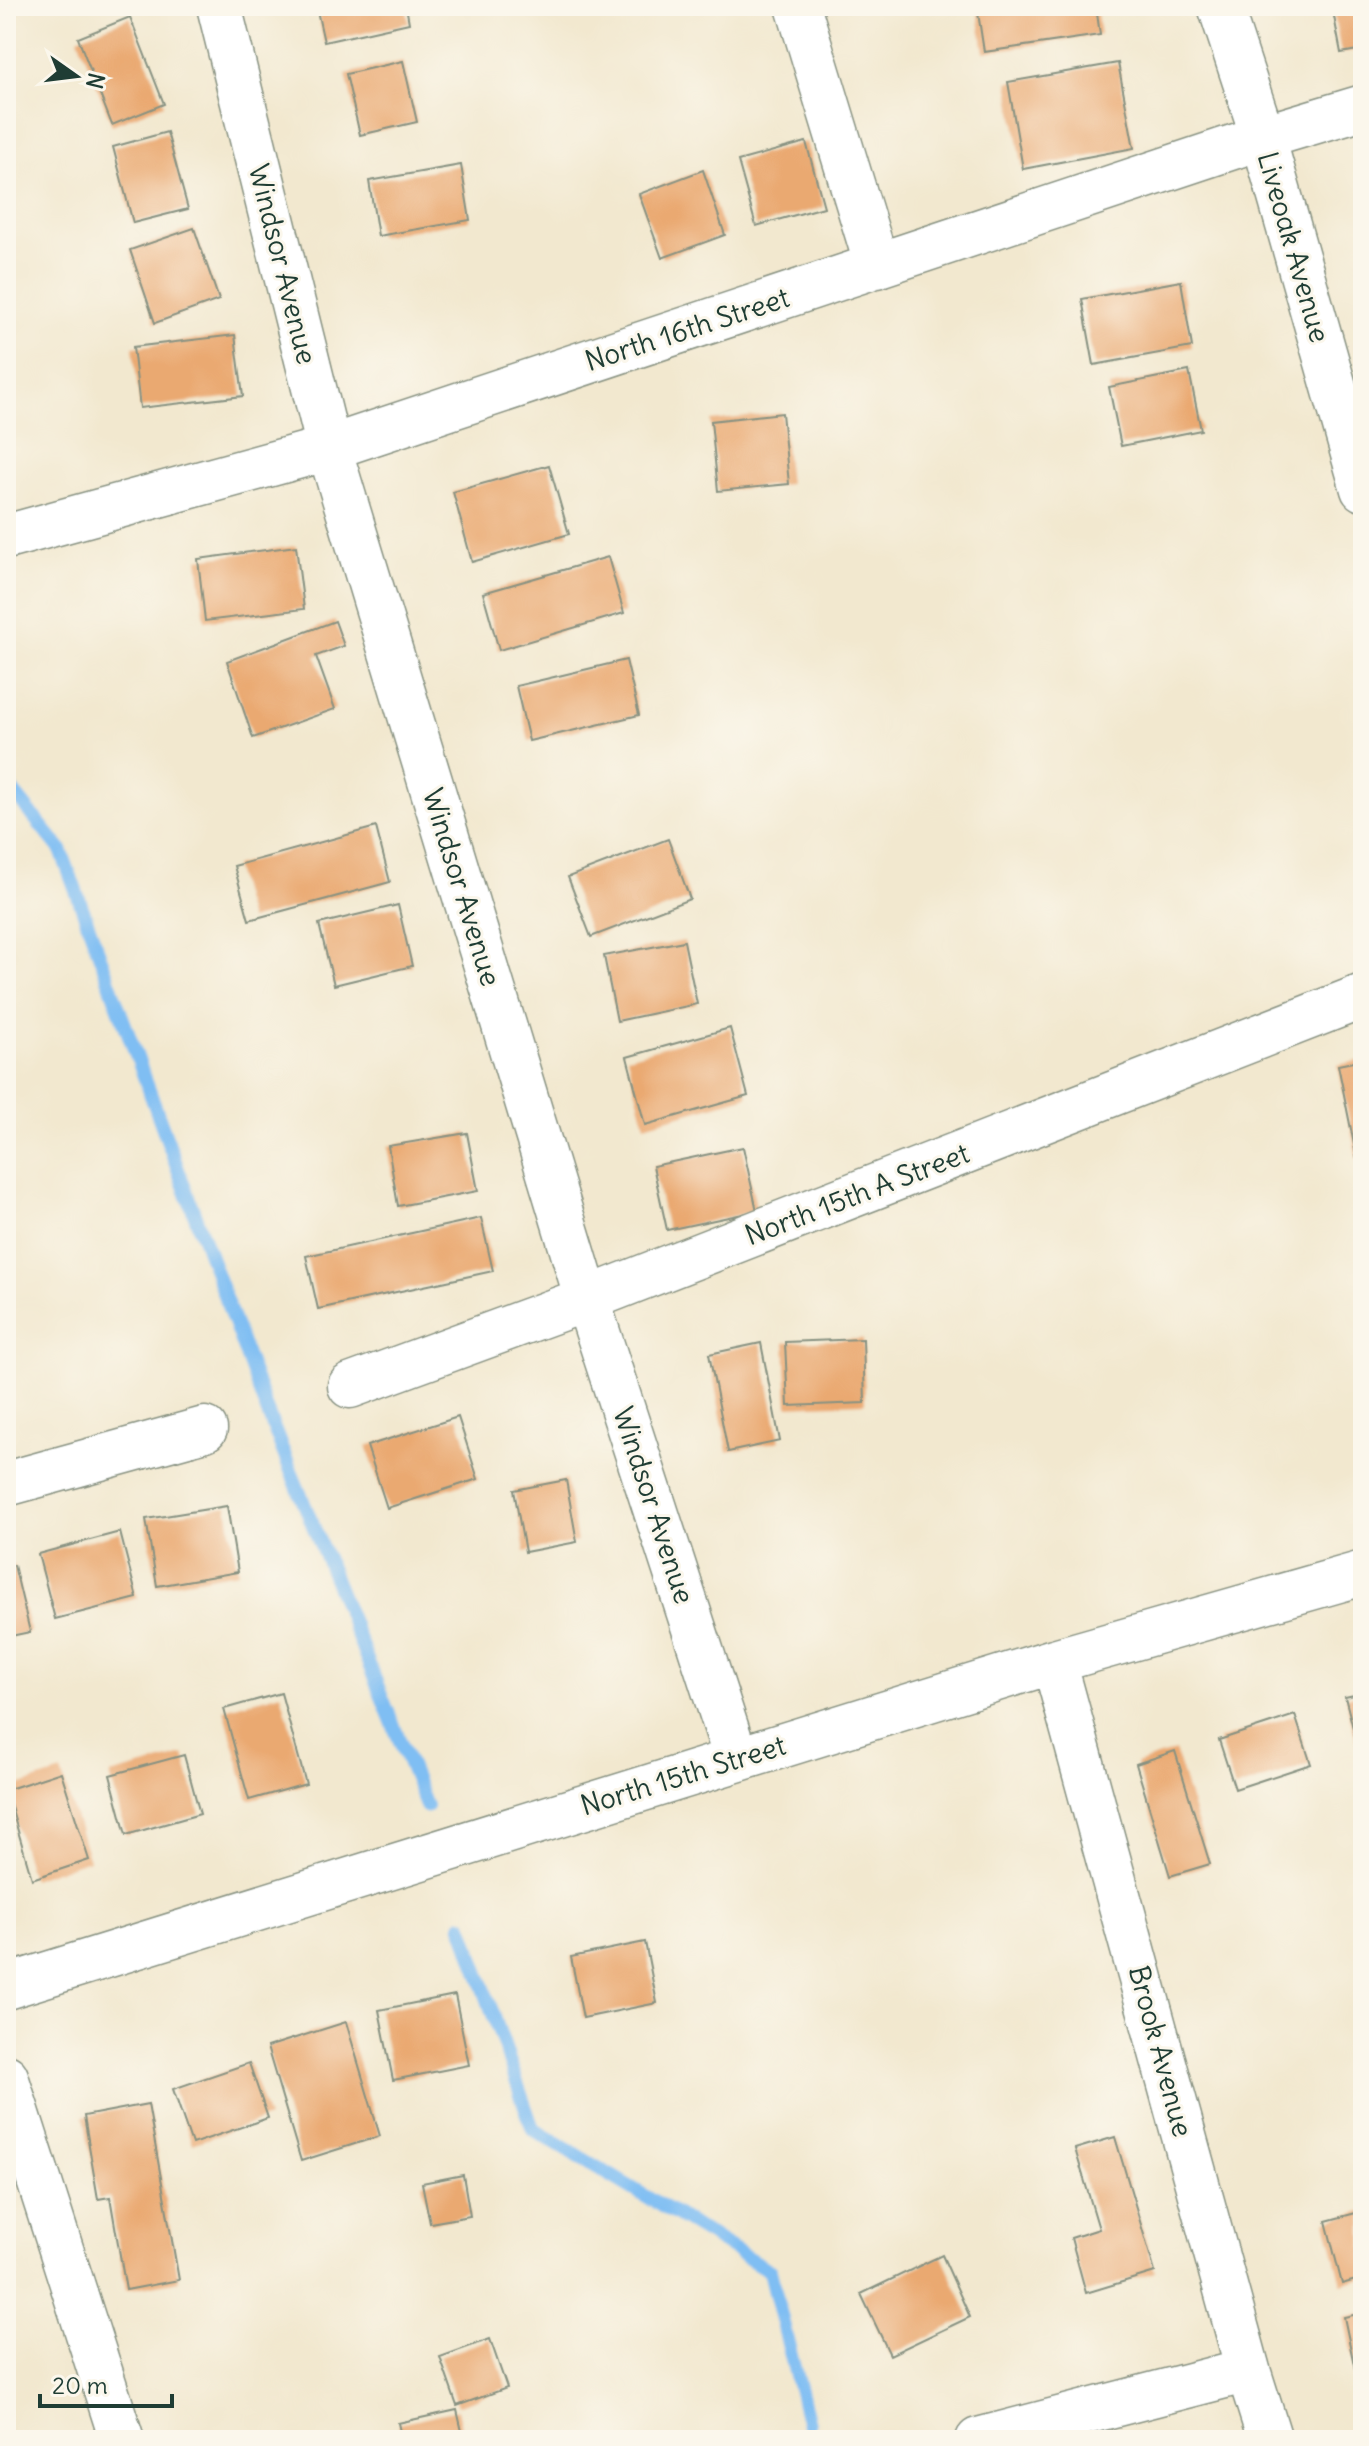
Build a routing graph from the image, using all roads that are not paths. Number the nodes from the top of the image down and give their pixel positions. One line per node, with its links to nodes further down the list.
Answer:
1 (219, 6): 7 (street, Windsor Avenue)
2 (798, 6): 6 (street)
3 (1220, 6): 5 (street, Liveoak Avenue)
4 (1363, 107): 5 (street, North 16th Street)
5 (1263, 137): 6 (street, North 16th Street); 8 (street, Liveoak Avenue)
6 (877, 266): 7 (street, North 16th Street)
7 (329, 448): 9 (street, North 16th Street); 11 (street, Windsor Avenue)
8 (1363, 489)
9 (6, 537)
10 (1363, 996): 11 (street, North 15th A Street)
11 (587, 1299): 12 (street, North 15th A Street); 17 (street, Windsor Avenue)
12 (350, 1386)
13 (205, 1429): 14 (street)
14 (6, 1484)
15 (1363, 1573): 16 (street, North 15th Street)
16 (1054, 1661): 17 (street, North 15th Street); 20 (street, Brook Avenue)
17 (736, 1758): 18 (street, North 15th Street)
18 (6, 1987)
19 (6, 2077): 21 (street)
20 (1248, 2370): 22 (street); 23 (street, Brook Avenue)
21 (122, 2440)
22 (978, 2440)
23 (1270, 2440)

